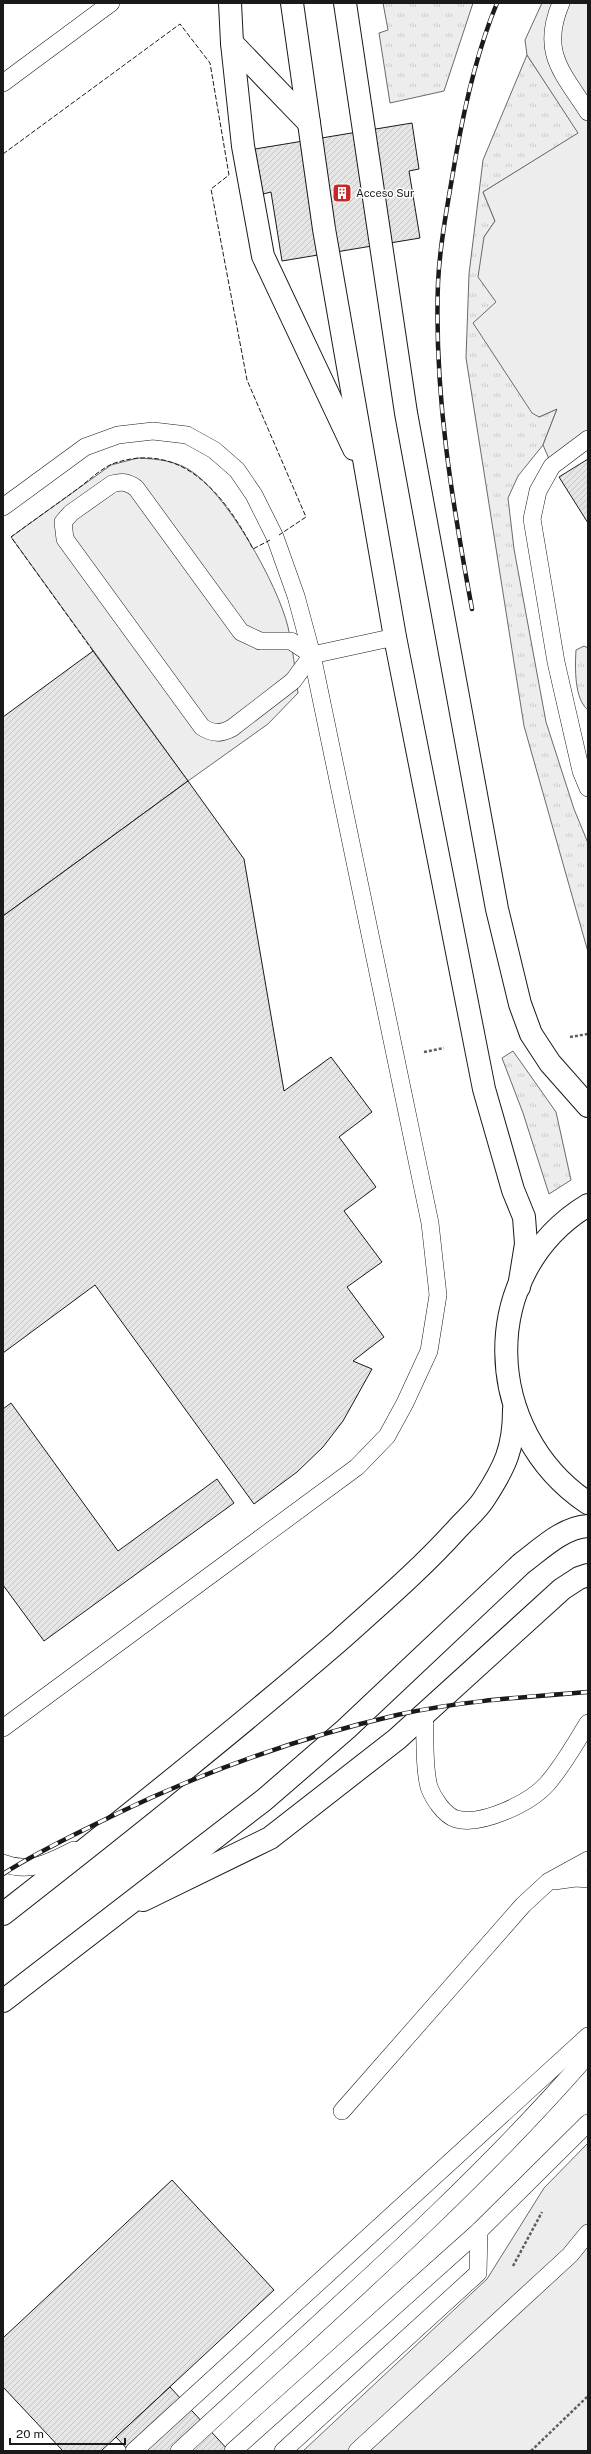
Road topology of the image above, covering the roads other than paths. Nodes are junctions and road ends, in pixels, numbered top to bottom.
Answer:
1 (112, 3) edge
2 (230, 3) edge
3 (292, 3) edge
4 (345, 3) edge
5 (561, 3) edge
6 (232, 43) junction
7 (3, 83) edge
8 (588, 112) edge
9 (309, 123) junction
10 (588, 438) edge
11 (367, 475) junction
12 (3, 507) edge
13 (395, 637) junction
14 (312, 655) junction
15 (588, 788) edge
16 (588, 1106) edge
17 (588, 1205) edge
18 (519, 1287) junction
19 (514, 1410) junction
20 (588, 1503) edge
21 (588, 1526) edge
22 (588, 1575) edge
23 (424, 1714) junction
24 (588, 1723) edge
25 (3, 1728) edge
26 (103, 1836) junction
27 (588, 1860) edge
28 (3, 1863) edge
29 (588, 1879) edge
30 (548, 1882) junction
31 (116, 1912) junction
32 (3, 1914) edge
33 (3, 2001) edge
34 (588, 2036) edge
35 (588, 2055) edge
36 (342, 2111) dead end
37 (588, 2123) edge
38 (479, 2231) junction
39 (588, 2233) edge
40 (134, 2451) edge
41 (179, 2451) edge
42 (233, 2451) edge
43 (283, 2451) edge
44 (357, 2451) edge

1 - 7 lane
2 - 6 main road
3 - 9 main road
4 - 16 main road
5 - 8 lane
6 - 9 main road
6 - 11 main road
9 - 11 main road
10 - 15 lane
11 - 13 main road
12 - 14 lane
13 - 14 lane
13 - 18 main road
14 - 14 lane
14 - 25 lane
17 - 18 main road
18 - 19 main road
19 - 20 main road
19 - 26 main road
21 - 31 main road
22 - 23 main road
23 - 24 lane
23 - 31 main road
26 - 28 lane
26 - 32 main road
27 - 30 lane
29 - 30 lane
30 - 36 lane
31 - 33 main road
34 - 40 lane
35 - 41 lane
37 - 38 lane
38 - 42 lane
38 - 43 lane
39 - 44 lane

